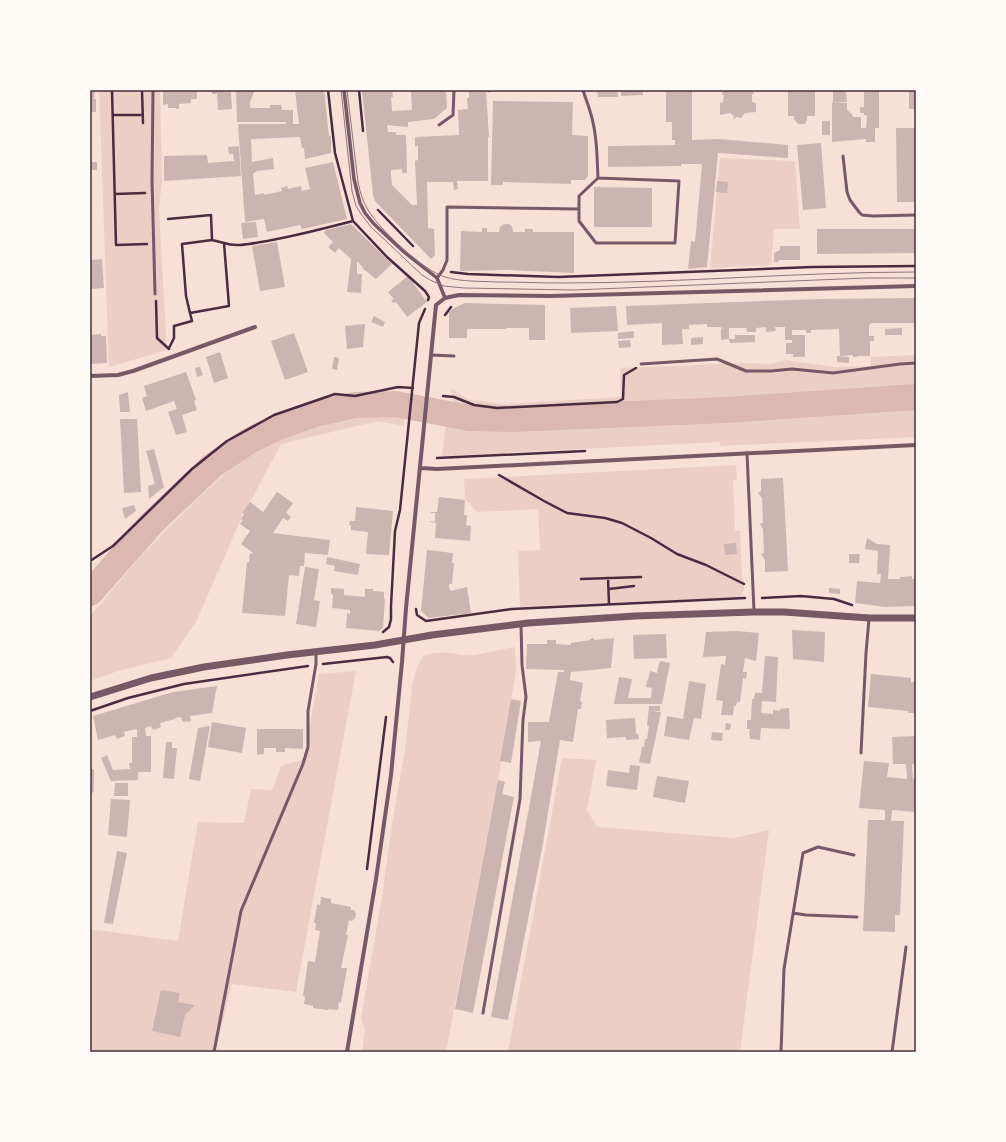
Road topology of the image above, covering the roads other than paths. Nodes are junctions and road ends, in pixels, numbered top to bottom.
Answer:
1 (153, 90) edge
2 (344, 90) edge
3 (454, 90) edge
4 (583, 90) edge
5 (438, 125) dead end
6 (843, 156) dead end
7 (598, 178) junction
8 (579, 209) junction
9 (916, 215) edge
10 (437, 278) junction
11 (916, 286) edge
12 (155, 294) dead end
13 (445, 298) junction
14 (255, 327) dead end
15 (431, 355) junction
16 (454, 356) dead end
17 (916, 363) edge
18 (641, 364) road end
19 (90, 376) edge
20 (916, 445) edge
21 (747, 453) junction
22 (420, 468) junction
23 (754, 612) junction
24 (869, 618) junction
25 (916, 618) edge
26 (521, 623) junction
27 (403, 641) junction
28 (316, 652) junction
29 (90, 697) edge
30 (862, 753) dead end
31 (854, 855) dead end
32 (793, 913) junction
33 (857, 917) dead end
34 (906, 947) dead end
35 (483, 1013) dead end
36 (214, 1052) edge
37 (347, 1052) edge
38 (781, 1052) edge
39 (892, 1052) edge

1 - 12 lane
2 - 10 street
3 - 5 lane
4 - 7 lane
6 - 9 lane
7 - 8 lane
7 - 8 lane
8 - 10 lane
10 - 13 street
11 - 13 street
13 - 15 street
14 - 19 street
15 - 16 lane
15 - 22 street
17 - 18 lane
20 - 21 street
21 - 22 street
21 - 23 lane
22 - 27 street
23 - 24 street
23 - 26 street
24 - 25 street
24 - 30 lane
26 - 27 street
26 - 35 lane
27 - 28 street
27 - 37 street
28 - 29 street
28 - 36 lane
31 - 32 lane
32 - 33 lane
32 - 38 lane
34 - 39 lane

